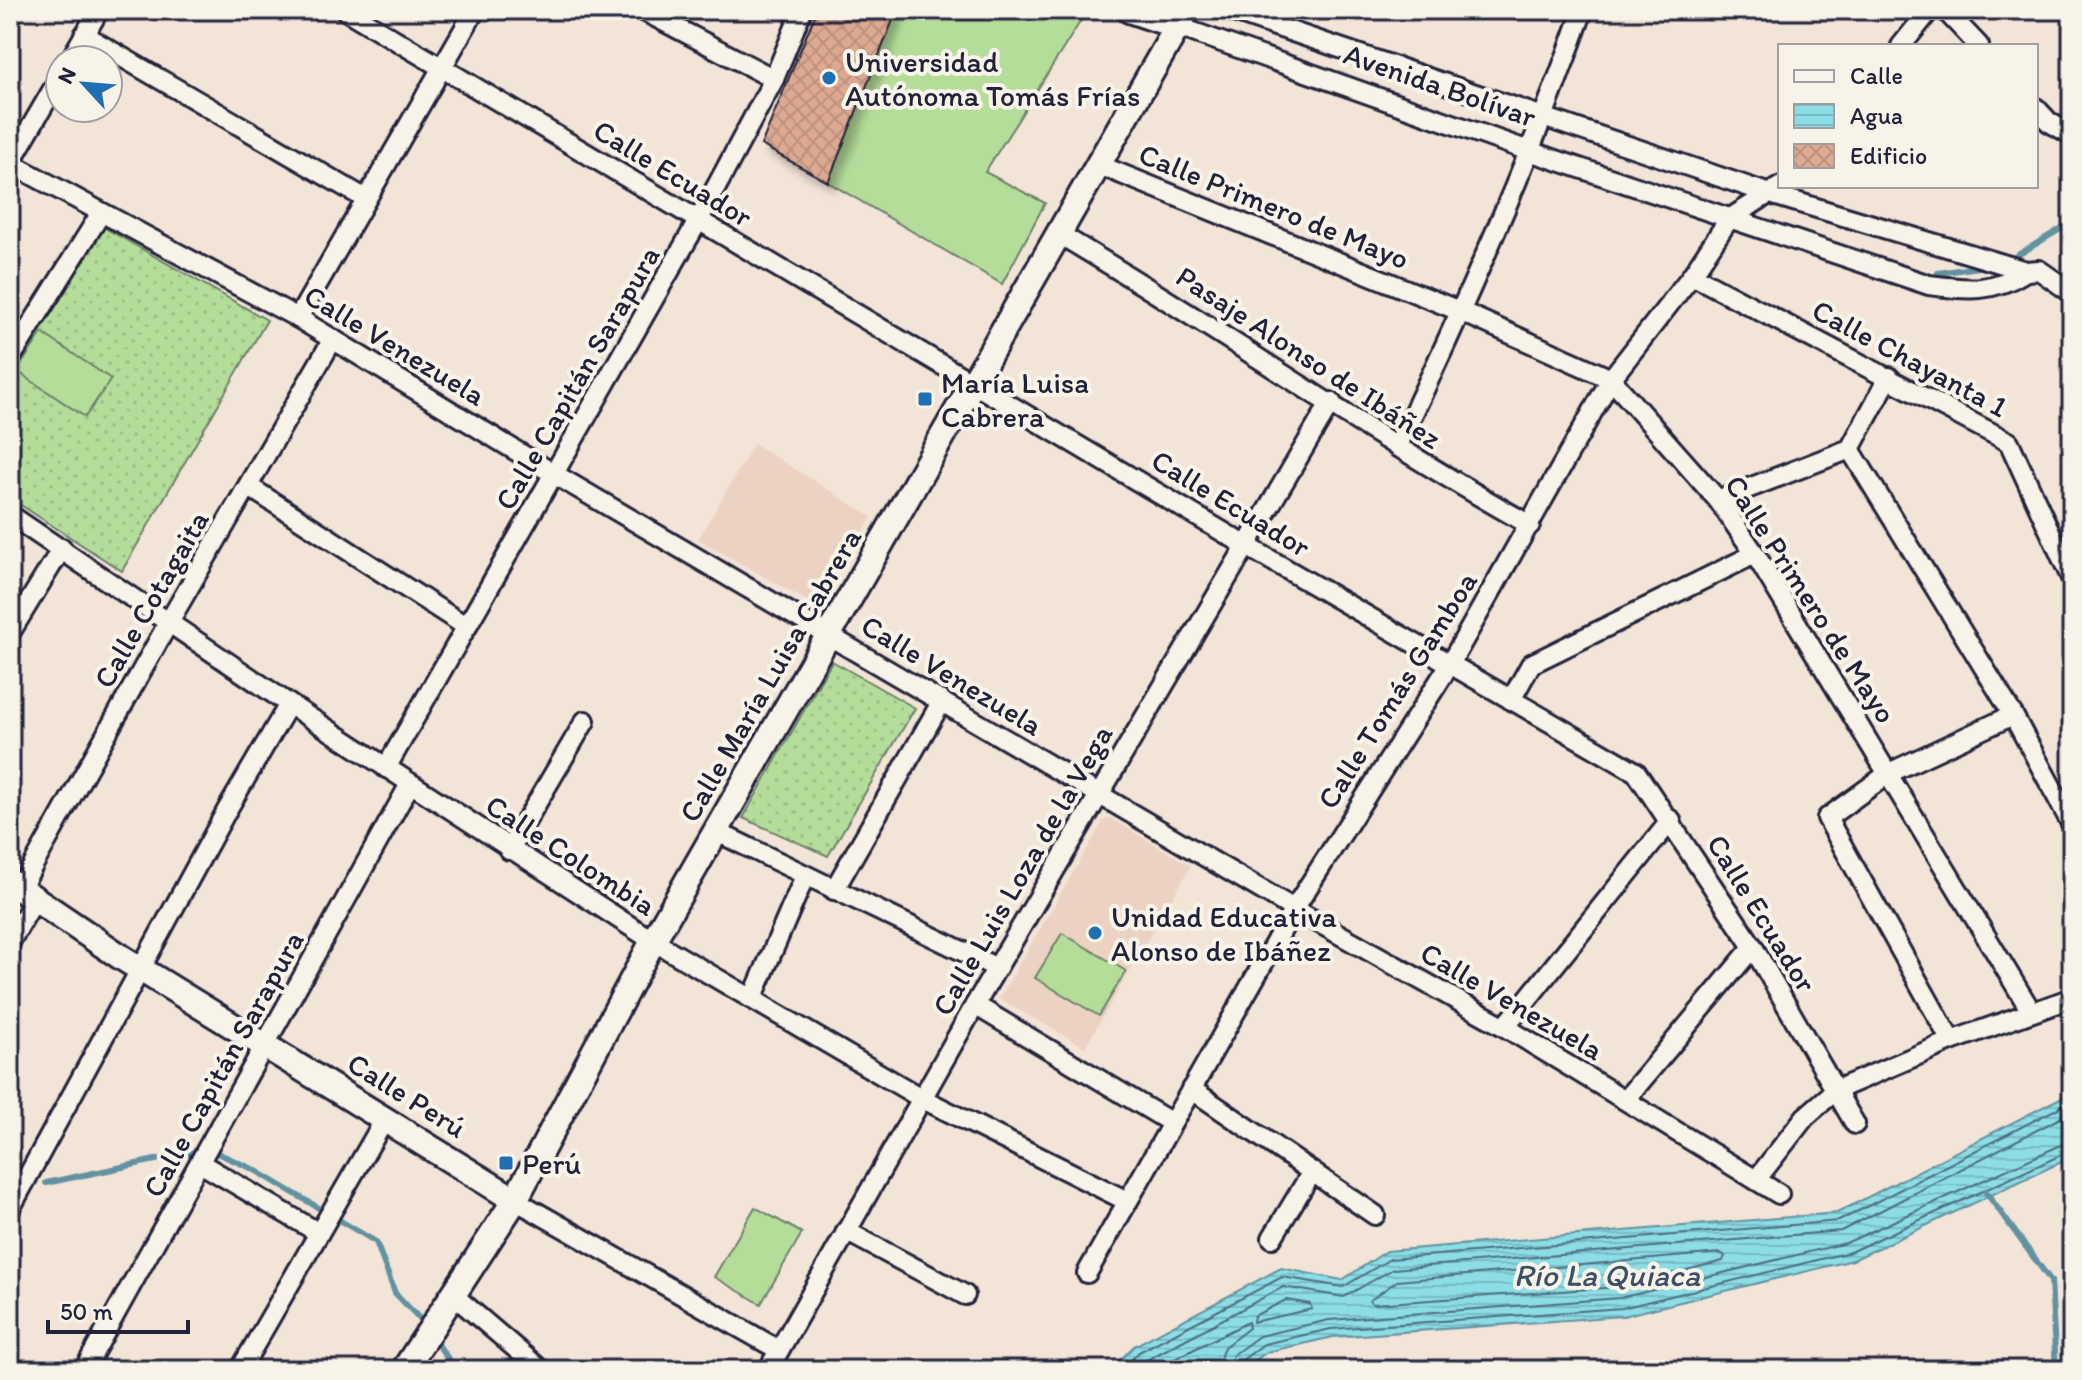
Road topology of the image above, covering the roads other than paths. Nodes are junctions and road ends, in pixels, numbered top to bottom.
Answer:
1 (99, 10) edge
2 (345, 10) edge
3 (475, 10) edge
4 (642, 10) edge
5 (802, 10) edge
6 (1129, 10) edge
7 (1228, 10) edge
8 (1583, 10) edge
9 (1930, 10) edge
10 (1945, 10) edge
11 (1183, 18) edge
12 (84, 35) junction
13 (79, 44) edge
14 (1903, 44) edge
15 (1977, 44) edge
16 (442, 67) junction
17 (774, 79) junction
18 (44, 105) edge
19 (2038, 110) edge
20 (1546, 115) junction
21 (2072, 135) edge
22 (1529, 151) junction
23 (10, 163) edge
24 (1099, 165) junction
25 (1776, 190) edge
26 (366, 199) junction
27 (101, 213) junction
28 (1729, 219) junction
29 (698, 221) junction
30 (1059, 234) junction
31 (2026, 271) junction
32 (1692, 275) junction
33 (2072, 293) edge
34 (1462, 312) junction
35 (298, 318) junction
36 (333, 339) junction
37 (10, 359) edge
38 (1889, 377) junction
39 (1611, 379) junction
40 (974, 382) junction
41 (1331, 402) junction
42 (1397, 447) junction
43 (1850, 449) junction
44 (554, 474) junction
45 (248, 486) junction
46 (1718, 500) junction
47 (10, 515) edge
48 (1530, 525) junction
49 (1245, 545) junction
50 (62, 548) junction
51 (1755, 554) junction
52 (2072, 580) edge
53 (170, 620) junction
54 (467, 627) junction
55 (10, 633) edge
56 (831, 636) junction
57 (1450, 664) junction
58 (1511, 700) junction
59 (942, 701) junction
60 (289, 704) junction
61 (2013, 715) junction
62 (585, 721) dead end
63 (386, 768) junction
64 (1889, 773) junction
65 (410, 784) junction
66 (1099, 794) junction
67 (1671, 820) junction
68 (2072, 825) edge
69 (717, 832) junction
70 (509, 850) junction
71 (805, 876) junction
72 (22, 890) edge
73 (834, 890) junction
74 (1294, 909) junction
75 (653, 941) junction
76 (10, 942) edge
77 (1753, 947) junction
78 (997, 968) junction
79 (143, 970) junction
80 (2072, 998) edge
81 (752, 999) junction
82 (975, 1005) junction
83 (2031, 1011) junction
84 (1505, 1027) junction
85 (1951, 1041) junction
86 (266, 1047) junction
87 (1191, 1089) junction
88 (1836, 1090) junction
89 (921, 1098) junction
90 (1626, 1099) junction
91 (385, 1119) junction
92 (1172, 1123) junction
93 (1855, 1124) dead end
94 (200, 1163) junction
95 (1312, 1172) junction
96 (1756, 1180) junction
97 (1779, 1194) dead end
98 (515, 1200) junction
99 (1127, 1201) junction
100 (10, 1209) edge
101 (1375, 1215) dead end
102 (846, 1231) junction
103 (319, 1233) junction
104 (1272, 1238) dead end
105 (1087, 1273) dead end
106 (452, 1294) junction
107 (965, 1295) dead end
108 (779, 1350) junction
109 (84, 1370) edge
110 (240, 1370) edge
111 (404, 1370) edge
112 (541, 1370) edge
113 (768, 1370) edge

1 - 12 street
2 - 16 street, Calle Ecuador
3 - 16 street
4 - 17 street
5 - 17 street, Calle Capitán Sarapura
6 - 11 street, Avenida Bolívar
7 - 20 street, Avenida Bolívar
8 - 20 street
9 - 14 street
10 - 15 street
11 - 22 street, Avenida Bolívar
11 - 24 street, Calle María Luisa Cabrera
12 - 13 street
12 - 26 street
16 - 26 street
16 - 29 street, Calle Ecuador
17 - 29 street, Calle Capitán Sarapura
18 - 23 street
19 - 21 street
20 - 22 street
20 - 25 street, Avenida Bolívar
22 - 28 street, Avenida Bolívar
22 - 34 street
23 - 27 street, Calle Venezuela
24 - 30 street, Calle María Luisa Cabrera
24 - 34 street, Calle Primero de Mayo
25 - 28 street
25 - 31 street, Avenida Bolívar
26 - 35 street
27 - 35 street, Calle Venezuela
27 - 37 street
28 - 31 street, Avenida Bolívar
28 - 32 street, Calle Tomás Gamboa
29 - 40 street, Calle Ecuador
29 - 44 street, Calle Capitán Sarapura
30 - 40 street, Calle María Luisa Cabrera
30 - 41 street, Pasaje Alonso de Ibáñez
31 - 33 street, Avenida Bolívar
32 - 38 street, Calle Chayanta 1
32 - 39 street, Calle Tomás Gamboa
34 - 39 street, Calle Primero de Mayo
34 - 42 street
35 - 36 street, Calle Venezuela
36 - 44 street, Calle Venezuela
36 - 45 street, Calle Cotagaita
38 - 43 street
38 - 52 street, Calle Chayanta 1
39 - 46 street, Calle Primero de Mayo
39 - 48 street, Calle Tomás Gamboa
40 - 49 street, Calle Ecuador
40 - 56 street, Calle María Luisa Cabrera
41 - 42 street, Pasaje Alonso de Ibáñez
41 - 49 street, Calle Luis Loza de la Vega
42 - 48 street, Pasaje Alonso de Ibáñez
43 - 46 street
43 - 61 street
44 - 54 street, Calle Capitán Sarapura
44 - 56 street, Calle Venezuela
45 - 53 street, Calle Cotagaita
45 - 54 street
46 - 51 street, Calle Primero de Mayo
47 - 50 street, Calle Colombia
48 - 57 street, Calle Tomás Gamboa
49 - 57 street, Calle Ecuador
49 - 66 street, Calle Luis Loza de la Vega
50 - 53 street, Calle Colombia
50 - 55 street
51 - 58 street
51 - 64 street, Calle Primero de Mayo
53 - 60 street, Calle Colombia
53 - 72 street, Calle Cotagaita
54 - 63 street, Calle Capitán Sarapura
56 - 59 street, Calle Venezuela
56 - 69 street, Calle María Luisa Cabrera
57 - 58 street, Calle Ecuador
57 - 74 street, Calle Tomás Gamboa
58 - 67 street, Calle Ecuador
59 - 66 street, Calle Venezuela
59 - 73 street
60 - 63 street, Calle Colombia
60 - 79 street
61 - 64 street
61 - 68 street
62 - 70 street
63 - 65 street, Calle Colombia
64 - 83 street, Calle Primero de Mayo
64 - 85 street
65 - 70 street, Calle Colombia
65 - 86 street, Calle Capitán Sarapura
66 - 74 street, Calle Venezuela
66 - 78 street, Calle Luis Loza de la Vega
67 - 77 street, Calle Ecuador
67 - 84 street
69 - 71 street
69 - 75 street, Calle María Luisa Cabrera
70 - 75 street, Calle Colombia
71 - 73 street
71 - 81 street
72 - 76 street, Calle Cotagaita
72 - 79 street, Calle Perú
73 - 78 street
74 - 84 street, Calle Venezuela
74 - 87 street, Calle Tomás Gamboa
75 - 81 street, Calle Colombia
75 - 98 street, Calle María Luisa Cabrera
77 - 88 street, Calle Ecuador
77 - 90 street
78 - 82 street, Calle Luis Loza de la Vega
79 - 86 street, Calle Perú
79 - 100 street
80 - 83 street
81 - 89 street, Calle Colombia
82 - 89 street, Calle Luis Loza de la Vega
82 - 92 street
83 - 85 street
84 - 90 street, Calle Venezuela
85 - 88 street
86 - 91 street, Calle Perú
86 - 94 street, Calle Capitán Sarapura
87 - 92 street, Calle Tomás Gamboa
87 - 95 street
88 - 93 street, Calle Ecuador
88 - 96 street
89 - 99 street, Calle Colombia
89 - 102 street, Calle Luis Loza de la Vega
90 - 96 street, Calle Venezuela
91 - 98 street, Calle Perú
91 - 103 street
92 - 99 street, Calle Tomás Gamboa
94 - 103 street
94 - 109 street, Calle Capitán Sarapura
95 - 101 street
95 - 104 street
96 - 97 street, Calle Venezuela
98 - 106 street, Calle María Luisa Cabrera
98 - 108 street, Calle Perú
99 - 105 street, Calle Tomás Gamboa
102 - 107 street
102 - 108 street, Calle Luis Loza de la Vega
103 - 110 street
106 - 111 street, Calle María Luisa Cabrera
106 - 112 street
108 - 113 street, Calle Luis Loza de la Vega

